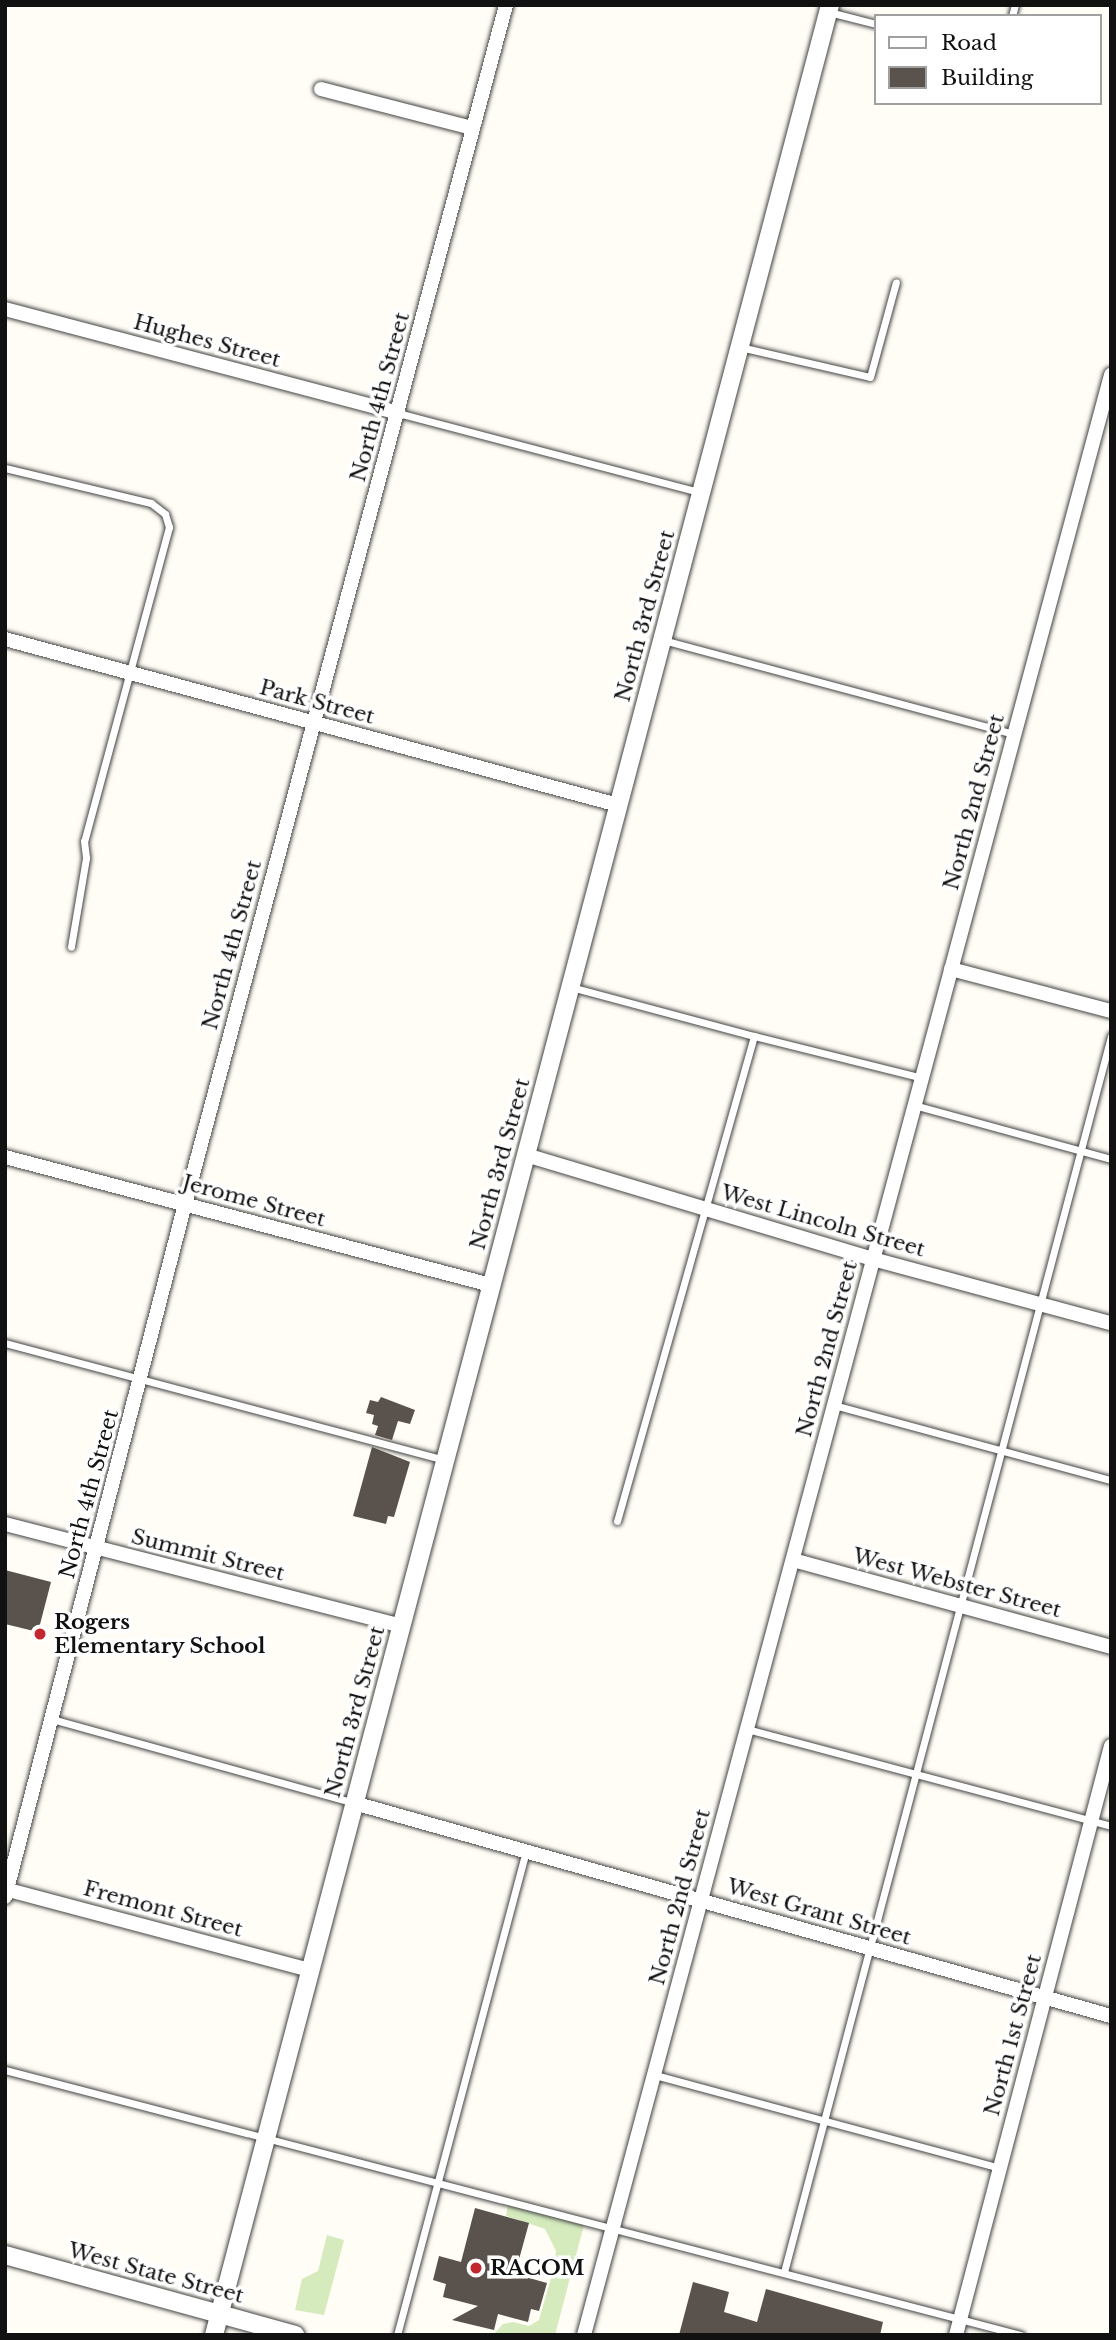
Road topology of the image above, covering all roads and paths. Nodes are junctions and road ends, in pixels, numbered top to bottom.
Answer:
1 (506, 5) edge
2 (829, 9) edge
3 (874, 23) edge
4 (321, 89) dead end
5 (472, 128) junction
6 (896, 282) dead end
7 (5, 309) edge
8 (739, 347) junction
9 (1111, 375) edge
10 (398, 413) junction
11 (5, 468) edge
12 (701, 492) junction
13 (5, 639) edge
14 (662, 640) junction
15 (129, 673) junction
16 (312, 723) junction
17 (1014, 734) junction
18 (618, 805) junction
19 (71, 947) dead end
20 (951, 969) junction
21 (570, 987) junction
22 (1111, 1011) edge
23 (754, 1036) junction
24 (1111, 1036) edge
25 (922, 1078) junction
26 (915, 1105) junction
27 (1081, 1150) junction
28 (526, 1155) junction
29 (5, 1157) edge
30 (1111, 1159) edge
31 (185, 1204) junction
32 (704, 1208) junction
33 (873, 1259) junction
34 (491, 1285) junction
35 (1040, 1304) junction
36 (1111, 1323) edge
37 (5, 1343) edge
38 (141, 1379) junction
39 (834, 1405) junction
40 (1000, 1450) junction
41 (445, 1460) junction
42 (1111, 1480) edge
43 (617, 1521) dead end
44 (5, 1524) edge
45 (96, 1549) junction
46 (793, 1560) junction
47 (958, 1605) junction
48 (401, 1626) junction
49 (1111, 1647) edge
50 (52, 1719) junction
51 (747, 1730) junction
52 (1111, 1746) edge
53 (1108, 1766) edge
54 (914, 1774) junction
55 (354, 1803) junction
56 (1091, 1821) junction
57 (1111, 1826) edge
58 (526, 1852) junction
59 (6, 1892) edge
60 (701, 1900) junction
61 (869, 1948) junction
62 (310, 1970) junction
63 (1045, 1997) junction
64 (1111, 2016) edge
65 (5, 2070) edge
66 (655, 2075) junction
67 (823, 2122) junction
68 (266, 2139) junction
69 (1000, 2169) junction
70 (438, 2183) junction
71 (613, 2228) junction
72 (5, 2255) edge
73 (784, 2272) junction
74 (219, 2314) junction
75 (960, 2318) junction
76 (214, 2335) edge
77 (295, 2335) edge
78 (397, 2335) edge
79 (584, 2335) edge
80 (956, 2335) edge
81 (1021, 2335) edge

1 - 5 street, North 4th Street
2 - 3 lane
2 - 8 street, North 3rd Street
4 - 5 street
5 - 10 street, North 4th Street
6 - 8 lane
7 - 10 street, Hughes Street
8 - 12 street, North 3rd Street
9 - 17 street, North 2nd Street
10 - 12 lane
10 - 16 street, North 4th Street
11 - 15 lane
12 - 14 street, North 3rd Street
13 - 15 street, Park Street
14 - 17 lane
14 - 18 street, North 3rd Street
15 - 16 street, Park Street
15 - 19 lane
16 - 18 street, Park Street
16 - 31 street, North 4th Street
17 - 20 street, North 2nd Street
18 - 21 street, North 3rd Street
20 - 22 street
20 - 25 street, North 2nd Street
21 - 23 lane
21 - 28 street, North 3rd Street
23 - 25 lane
23 - 32 lane
24 - 27 lane
25 - 26 street, North 2nd Street
26 - 27 lane
26 - 33 street, North 2nd Street
27 - 30 lane
27 - 35 lane
28 - 32 street, West Lincoln Street
28 - 34 street, North 3rd Street
29 - 31 street, Jerome Street
31 - 34 street, Jerome Street
31 - 38 street, North 4th Street
32 - 33 street, West Lincoln Street
32 - 43 lane
33 - 35 street, West Lincoln Street
33 - 39 street, North 2nd Street
34 - 41 street, North 3rd Street
35 - 36 street, West Lincoln Street
35 - 40 lane
37 - 38 lane
38 - 41 lane
38 - 45 street, North 4th Street
39 - 40 lane
39 - 46 street, North 2nd Street
40 - 42 lane
40 - 47 lane
41 - 48 street, North 3rd Street
44 - 45 street, Summit Street
45 - 48 street, Summit Street
45 - 50 street, North 4th Street
46 - 47 street, West Webster Street
46 - 51 street, North 2nd Street
47 - 49 street, West Webster Street
47 - 54 lane
48 - 55 street, North 3rd Street
50 - 55 lane
50 - 59 street, North 4th Street
51 - 54 lane
51 - 60 street, North 2nd Street
52 - 53 street, North 1st Street
53 - 56 street, North 1st Street
54 - 56 lane
54 - 61 lane
55 - 58 street, West Grant Street
55 - 62 street, North 3rd Street
56 - 57 lane
56 - 63 street, North 1st Street
58 - 60 street, West Grant Street
58 - 70 lane
59 - 62 street, Fremont Street
60 - 61 street, West Grant Street
60 - 66 street, North 2nd Street
61 - 63 street, West Grant Street
61 - 67 lane
62 - 68 street, North 3rd Street
63 - 64 street, West Grant Street
63 - 69 street, North 1st Street
65 - 68 lane
66 - 67 lane
66 - 71 street, North 2nd Street
67 - 69 lane
67 - 73 lane
68 - 70 lane
68 - 74 street, North 3rd Street
69 - 75 street, North 1st Street
70 - 71 lane
70 - 78 lane
71 - 73 lane
71 - 79 street, North 2nd Street
72 - 74 street, West State Street
73 - 75 lane
74 - 76 street, North 3rd Street
74 - 77 street, West State Street
75 - 80 street, North 1st Street
75 - 81 lane

